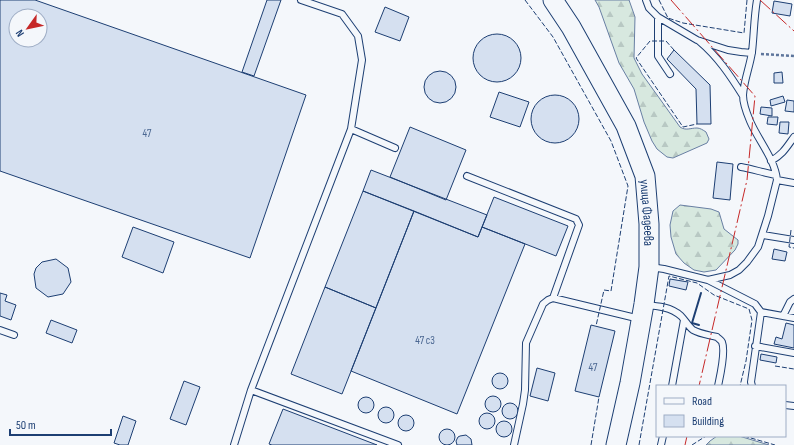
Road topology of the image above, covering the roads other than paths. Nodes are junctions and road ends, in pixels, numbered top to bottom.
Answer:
1 (301, 0) edge
2 (553, 0) edge
3 (646, 0) edge
4 (758, 0) edge
5 (658, 17) junction
6 (697, 40) junction
7 (752, 53) junction
8 (670, 74) dead end
9 (743, 96) junction
10 (350, 129) junction
11 (794, 137) edge
12 (396, 148) dead end
13 (771, 161) junction
14 (741, 167) dead end
15 (467, 176) dead end
16 (777, 178) junction
17 (794, 183) edge
18 (763, 235) junction
19 (794, 240) edge
20 (649, 267) junction
21 (708, 280) junction
22 (553, 298) junction
23 (794, 299) edge
24 (643, 312) junction
25 (761, 312) junction
26 (783, 316) junction
27 (794, 318) edge
28 (684, 320) junction
29 (0, 330) edge
30 (14, 335) dead end
31 (755, 346) junction
32 (794, 353) edge
33 (672, 385) edge
34 (718, 385) edge
35 (752, 385) edge
36 (251, 390) junction
37 (234, 445) edge
38 (398, 445) edge
39 (514, 445) edge
40 (616, 445) edge

1 - 10 lane
2 - 20 main road, улица Фадеева
3 - 5 lane
4 - 7 lane
5 - 6 lane
5 - 8 lane
6 - 7 lane
6 - 9 lane
7 - 9 lane
9 - 13 lane
10 - 12 lane
10 - 36 lane
11 - 13 lane
13 - 16 lane
14 - 16 lane
15 - 22 lane
16 - 17 lane
16 - 18 lane
18 - 19 lane
18 - 21 lane
20 - 21 lane
20 - 24 main road, улица Фадеева
21 - 25 lane
22 - 24 lane
22 - 39 lane
23 - 26 lane
24 - 28 lane
24 - 40 main road, улица Фадеева
25 - 26 lane
25 - 31 lane
26 - 27 lane
28 - 33 lane
28 - 34 lane
29 - 30 lane
31 - 32 lane
31 - 35 lane
36 - 37 lane
36 - 38 lane

